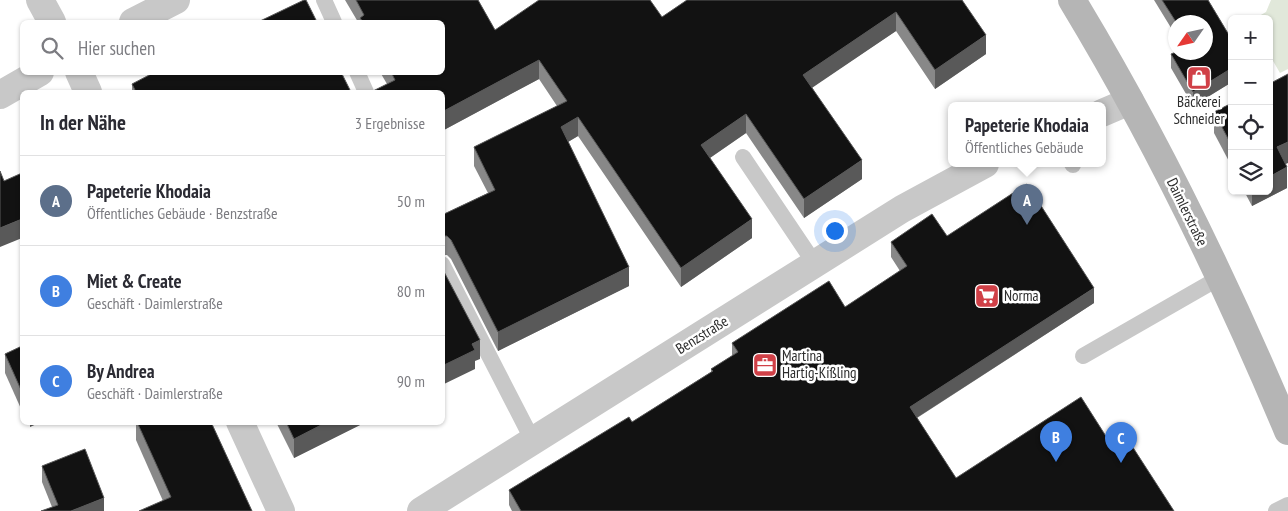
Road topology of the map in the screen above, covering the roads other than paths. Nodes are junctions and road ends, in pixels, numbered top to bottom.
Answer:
1 (40, 0) edge
2 (176, 0) edge
3 (324, 0) edge
4 (1072, 0) edge
5 (51, 20) edge
6 (137, 20) edge
7 (333, 20) edge
8 (35, 75) edge
9 (80, 75) edge
10 (358, 75) edge
11 (87, 90) edge
12 (365, 90) edge
13 (0, 95) edge
14 (1130, 101) junction
15 (1106, 111) edge
16 (743, 157) dead end
17 (980, 167) edge
18 (815, 264) junction
19 (445, 270) edge
20 (1218, 278) junction
21 (1084, 356) dead end
22 (241, 425) edge
23 (1288, 431) edge
24 (533, 441) junction
25 (1288, 505) edge
26 (281, 511) edge
27 (421, 511) edge
28 (1276, 511) edge

1 - 5 street
2 - 6 street
3 - 7 lane
4 - 14 street, Daimlerstraße
8 - 13 street
9 - 11 street
10 - 12 lane
14 - 15 street
14 - 20 street, Daimlerstraße
16 - 18 lane
17 - 18 street, Benzstraße
18 - 24 street, Benzstraße
19 - 24 lane
20 - 21 lane
20 - 23 street, Daimlerstraße
22 - 26 street
24 - 27 street, Benzstraße
25 - 28 lane

